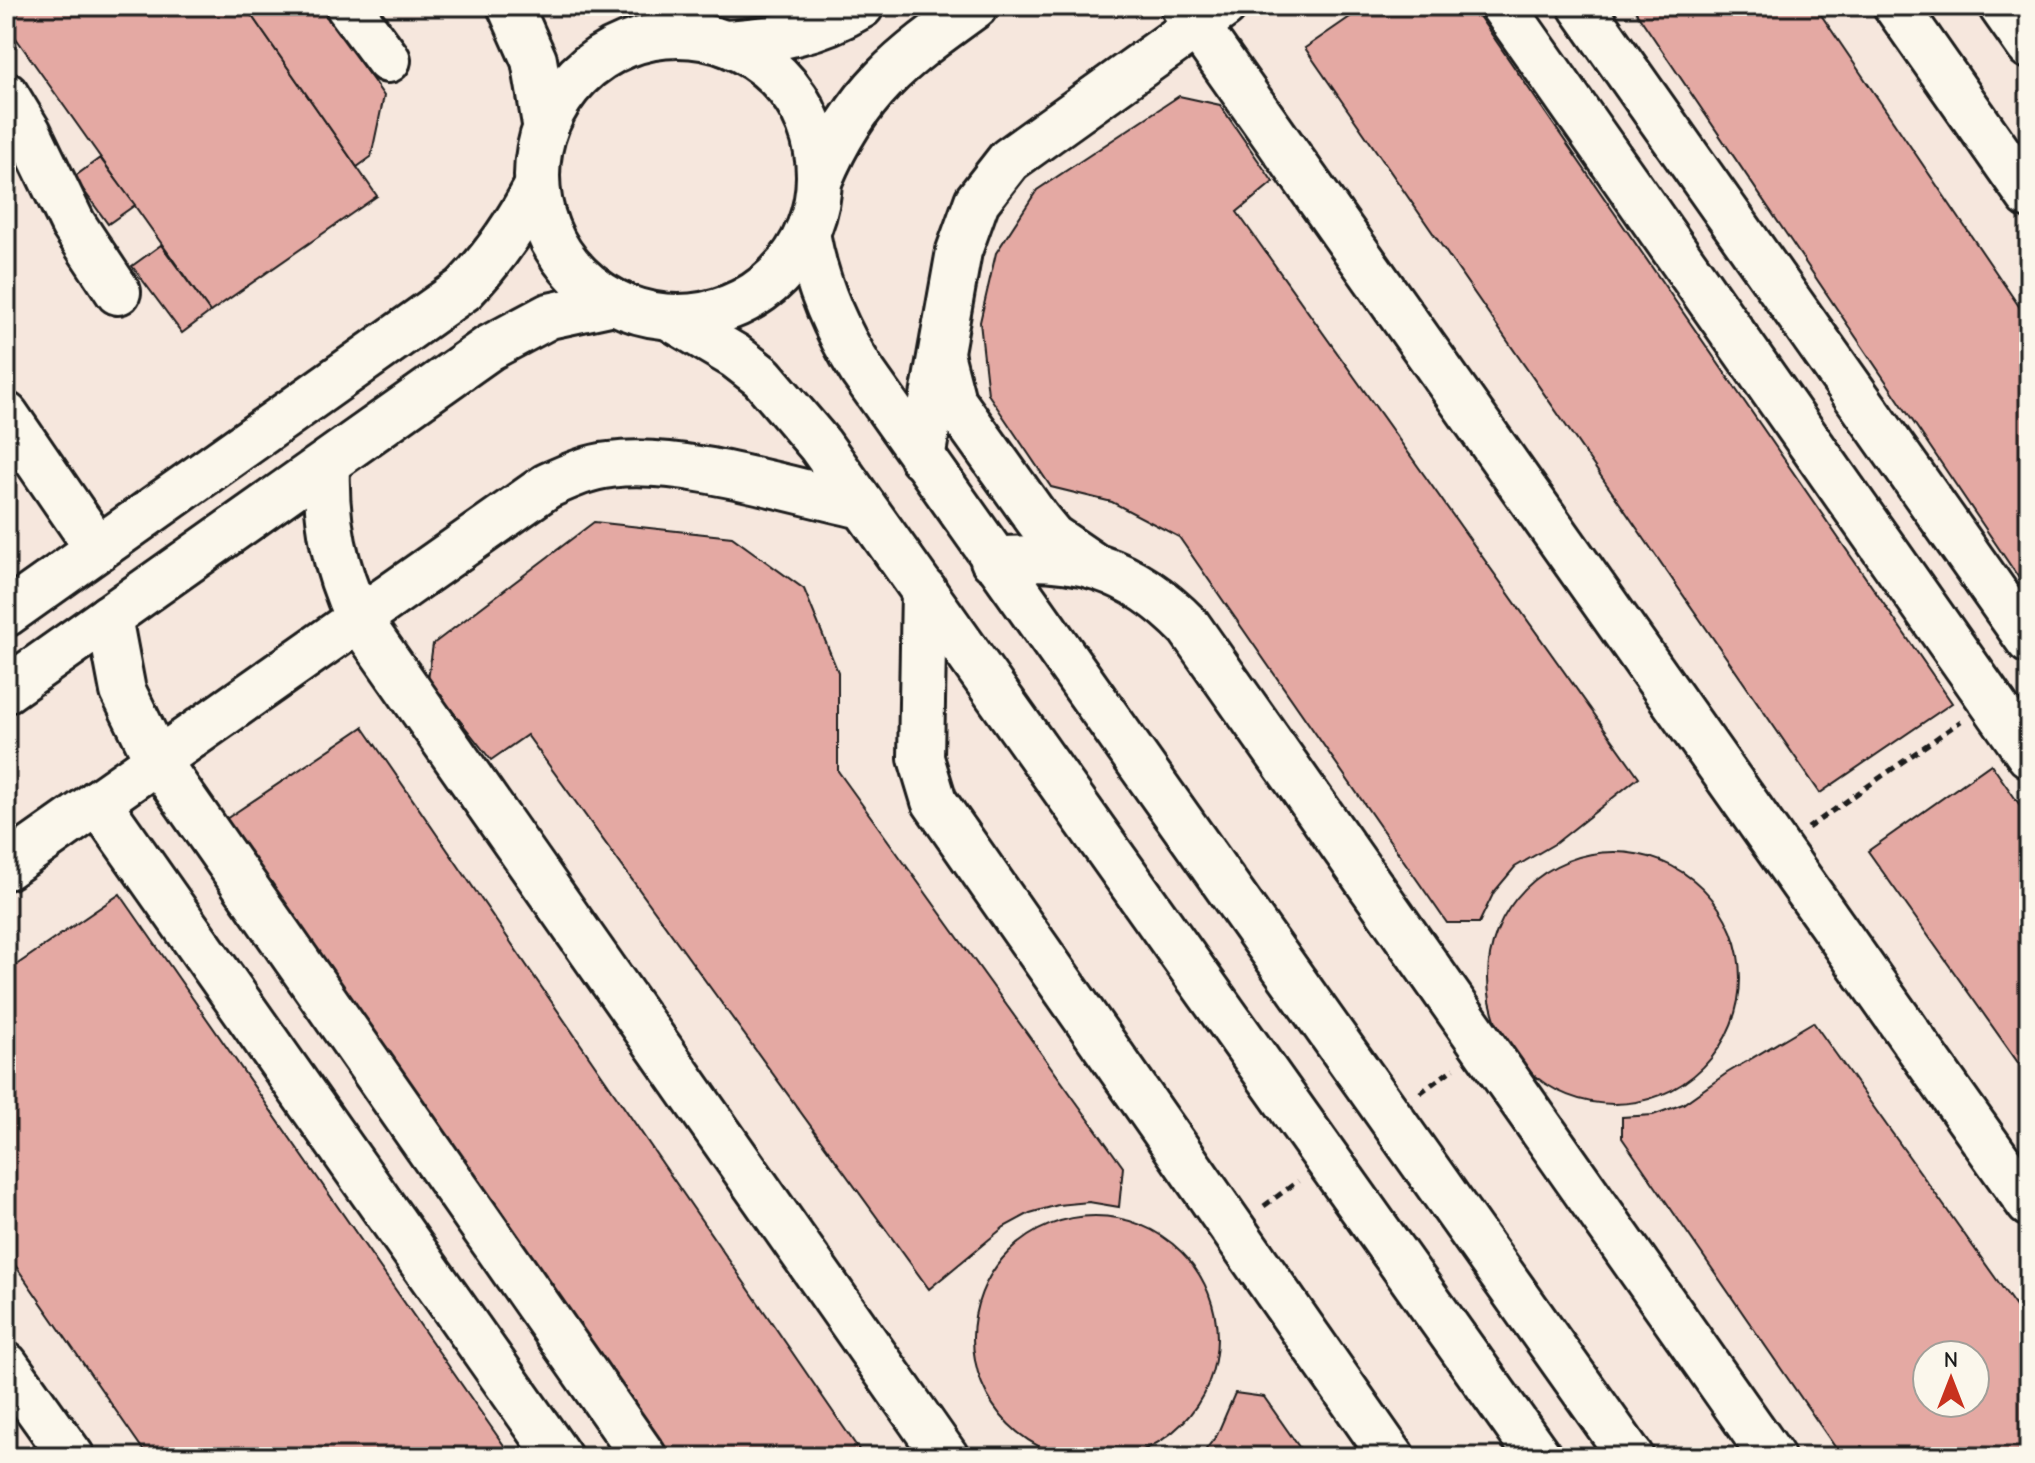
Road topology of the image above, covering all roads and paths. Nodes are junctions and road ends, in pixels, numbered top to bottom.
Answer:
1 (348, 6) edge
2 (510, 6) edge
3 (637, 6) edge
4 (861, 6) edge
5 (975, 6) edge
6 (1503, 6) edge
7 (1581, 6) edge
8 (1896, 6) edge
9 (2001, 6) edge
10 (1202, 13) edge
11 (707, 39) junction
12 (2029, 46) edge
13 (388, 60) dead end
14 (6, 95) edge
15 (545, 124) junction
16 (820, 179) junction
17 (536, 188) junction
18 (2029, 196) edge
19 (807, 233) junction
20 (118, 292) dead end
21 (614, 302) junction
22 (669, 317) junction
23 (941, 354) junction
24 (6, 415) edge
25 (922, 458) junction
26 (22, 466) edge
27 (327, 466) junction
28 (863, 506) junction
29 (98, 549) junction
30 (993, 560) junction
31 (1092, 564) junction
32 (924, 590) junction
33 (6, 614) edge
34 (109, 617) junction
35 (358, 618) junction
36 (2029, 641) edge
37 (6, 690) edge
38 (1990, 700) junction
39 (2029, 755) edge
40 (157, 760) junction
41 (98, 802) junction
42 (1778, 849) junction
43 (6, 867) edge
44 (1484, 1047) junction
45 (1388, 1116) junction
46 (1328, 1159) junction
47 (2029, 1204) edge
48 (1232, 1229) junction
49 (6, 1365) edge
50 (72, 1457) edge
51 (559, 1457) edge
52 (644, 1457) edge
53 (946, 1457) edge
54 (1392, 1457) edge
55 (1539, 1457) edge
56 (1631, 1457) edge
57 (1772, 1457) edge

1 - 13 street
2 - 15 street
3 - 11 street
4 - 11 street
5 - 16 street
6 - 38 street
7 - 36 street
8 - 18 street
9 - 12 street
10 - 23 street
10 - 42 street
11 - 15 street
11 - 16 street
14 - 20 street
15 - 17 street
16 - 19 street
17 - 21 street
17 - 29 street
19 - 22 street
19 - 25 street
21 - 22 street
21 - 27 street
22 - 28 street
23 - 25 street
23 - 31 street
24 - 26 street
25 - 30 street
26 - 29 street
27 - 34 street
27 - 35 street
28 - 32 street
28 - 35 street
29 - 33 street
30 - 31 street
30 - 45 street
31 - 44 street
32 - 46 street
32 - 48 street
34 - 37 street
34 - 40 street
35 - 40 street
35 - 53 street
38 - 39 street
38 - 42 path
40 - 41 street
40 - 52 street
41 - 43 street
41 - 51 street
42 - 47 street
44 - 45 path
44 - 57 street
45 - 56 street
46 - 48 path
46 - 55 street
48 - 54 street
49 - 50 street

